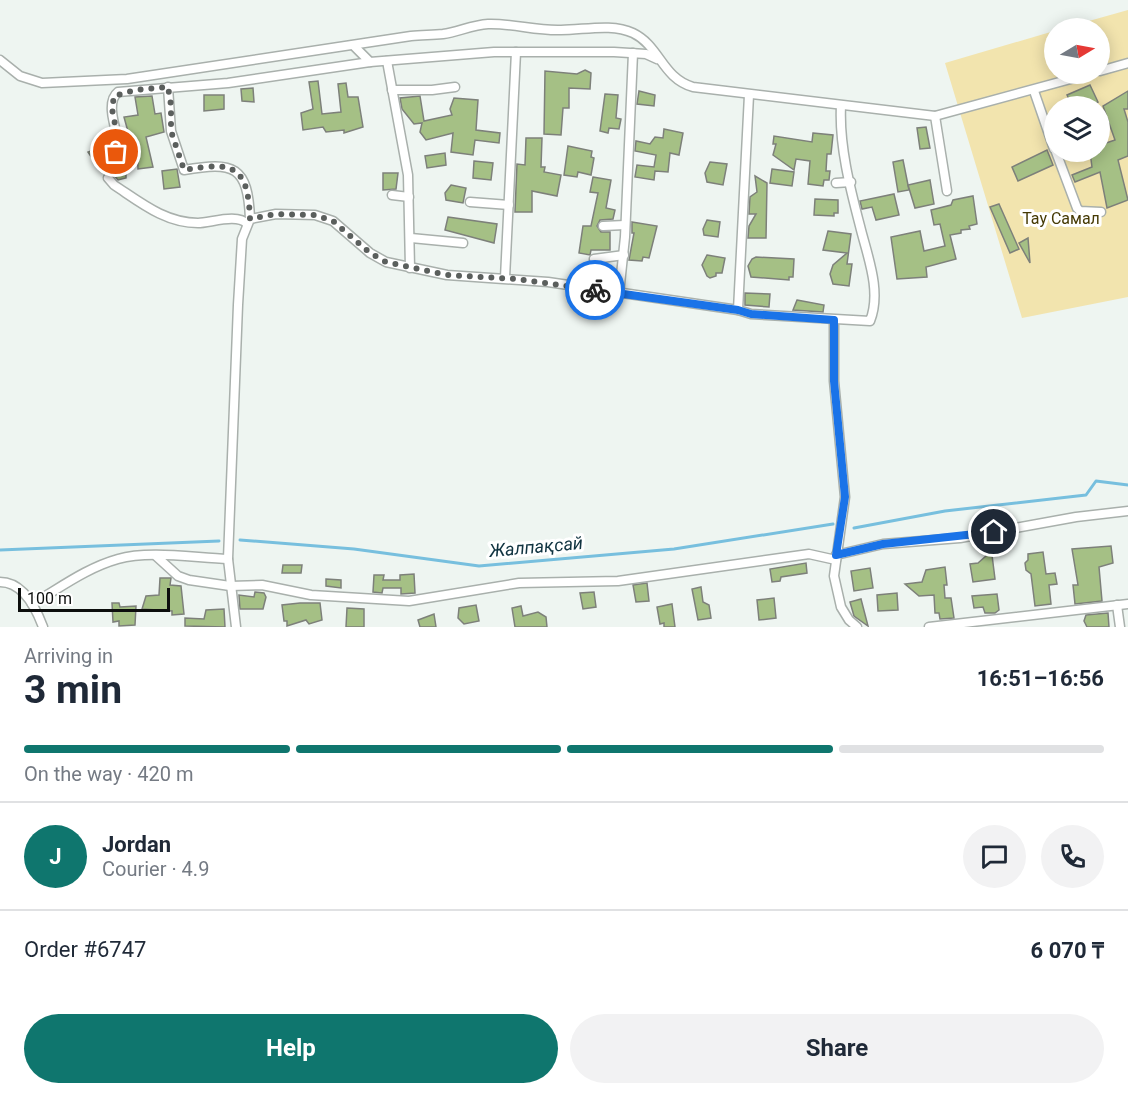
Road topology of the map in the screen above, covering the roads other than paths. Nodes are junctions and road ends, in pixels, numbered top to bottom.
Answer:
1 (354, 46) junction
2 (516, 52) junction
3 (633, 53) junction
4 (657, 58) junction
5 (0, 60) edge
6 (387, 61) junction
7 (370, 62) junction
8 (1128, 63) edge
9 (1110, 68) edge
10 (1057, 84) edge
11 (168, 87) junction
12 (455, 87) dead end
13 (392, 90) junction
14 (1034, 91) junction
15 (750, 95) junction
16 (841, 106) junction
17 (935, 116) junction
18 (1044, 119) edge
19 (99, 160) dead end
20 (1061, 162) edge
21 (108, 178) dead end
22 (851, 182) junction
23 (836, 183) dead end
24 (947, 191) dead end
25 (392, 195) dead end
26 (409, 197) junction
27 (470, 202) dead end
28 (509, 205) junction
29 (1101, 212) dead end
30 (248, 221) junction
31 (625, 225) junction
32 (603, 226) dead end
33 (411, 238) junction
34 (463, 243) dead end
35 (624, 255) junction
36 (594, 259) dead end
37 (410, 268) junction
38 (505, 278) junction
39 (619, 294) junction
40 (738, 310) junction
41 (834, 320) junction
42 (1128, 511) edge
43 (156, 556) junction
44 (836, 557) junction
45 (228, 559) junction
46 (0, 582) edge
47 (230, 586) junction
48 (32, 604) junction
49 (1128, 604) edge
50 (1117, 605) junction
51 (44, 627) edge
52 (236, 627) edge
53 (857, 627) edge
54 (929, 627) edge
55 (1120, 627) edge

1 - 4 street
1 - 5 street
1 - 7 street
2 - 3 street
2 - 6 street
2 - 28 street
3 - 4 street
3 - 31 street
4 - 15 street
6 - 7 street
6 - 13 street
7 - 11 street
8 - 9 street
10 - 14 street
11 - 19 street
11 - 30 street
12 - 13 street
13 - 26 street
14 - 17 street
14 - 18 street
15 - 16 street
15 - 40 street
16 - 17 street
16 - 22 street
17 - 24 street
20 - 29 street
21 - 30 street
22 - 23 street
22 - 41 street
25 - 26 street
26 - 33 street
27 - 28 street
28 - 38 street
30 - 37 street
30 - 45 street
31 - 32 street
31 - 35 street
33 - 34 street
33 - 37 street
35 - 36 street
35 - 39 street
37 - 38 street
38 - 39 street
39 - 40 street
40 - 41 street
41 - 44 street
42 - 44 street
43 - 45 street
43 - 47 street
43 - 48 street
44 - 47 street
44 - 53 street
45 - 47 street
46 - 48 street
47 - 52 street
48 - 51 street
49 - 50 street
50 - 54 street
50 - 55 street

